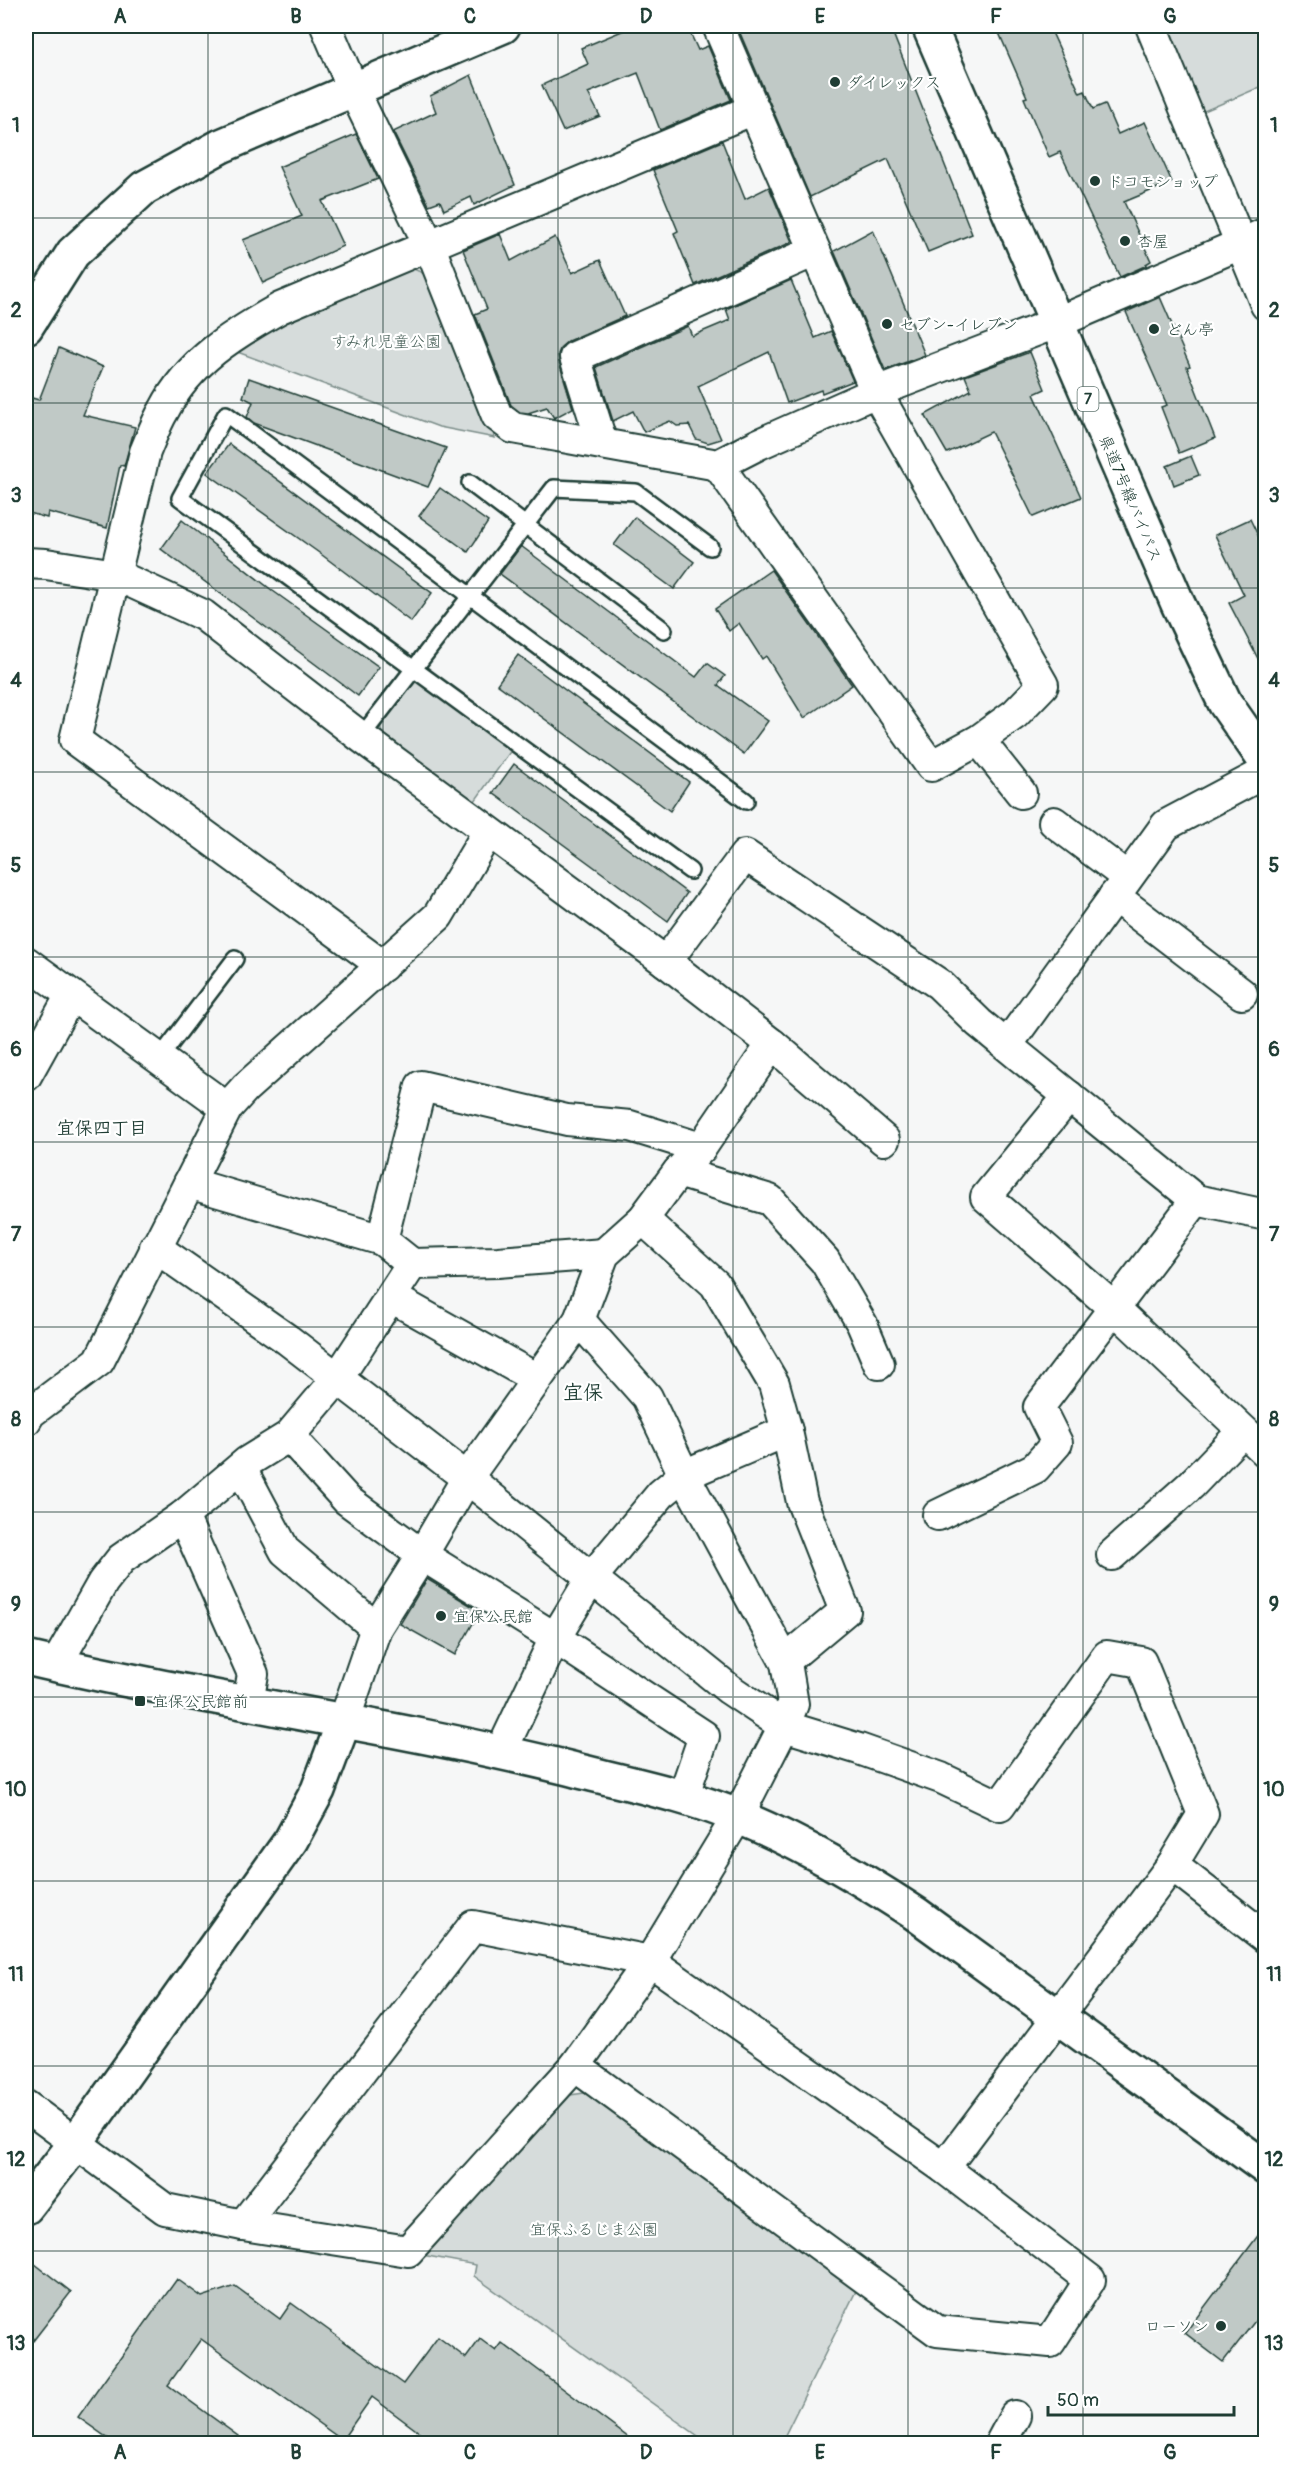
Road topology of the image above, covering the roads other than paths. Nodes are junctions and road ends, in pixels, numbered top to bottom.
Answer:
1 (326, 26) edge
2 (503, 26) edge
3 (718, 26) edge
4 (929, 26) edge
5 (1151, 26) edge
6 (353, 89) junction
7 (754, 110) junction
8 (1253, 239) edge
9 (429, 245) junction
10 (815, 251) junction
11 (1266, 305) edge
12 (1056, 323) junction
13 (26, 327) edge
14 (876, 392) junction
15 (602, 443) junction
16 (718, 465) junction
17 (470, 483) dead end
18 (525, 525) junction
19 (710, 547) dead end
20 (26, 563) edge
21 (116, 575) junction
22 (471, 595) junction
23 (664, 630) dead end
24 (414, 668) junction
25 (361, 737) junction
26 (979, 740) junction
27 (1266, 762) edge
28 (1266, 772) edge
29 (1021, 793) dead end
30 (746, 801) dead end
31 (1054, 822) dead end
32 (488, 832) junction
33 (690, 871) dead end
34 (1121, 886) junction
35 (235, 959) dead end
36 (26, 962) edge
37 (666, 962) junction
38 (383, 966) junction
39 (1242, 994) dead end
40 (71, 995) junction
41 (772, 1044) junction
42 (1007, 1045) junction
43 (159, 1059) junction
44 (26, 1076) edge
45 (1069, 1096) junction
46 (227, 1108) junction
47 (884, 1140) dead end
48 (701, 1148) junction
49 (678, 1172) junction
50 (189, 1183) junction
51 (1196, 1200) junction
52 (1266, 1215) edge
53 (643, 1220) junction
54 (382, 1240) junction
55 (155, 1247) junction
56 (604, 1254) junction
57 (412, 1264) junction
58 (391, 1297) junction
59 (1114, 1308) junction
60 (579, 1320) junction
61 (879, 1364) dead end
62 (337, 1379) junction
63 (537, 1379) junction
64 (26, 1420) edge
65 (787, 1431) junction
66 (1243, 1431) junction
67 (289, 1436) junction
68 (1266, 1452) edge
69 (241, 1468) junction
70 (684, 1475) junction
71 (466, 1478) junction
72 (939, 1515) dead end
73 (183, 1516) junction
74 (422, 1555) junction
75 (1112, 1555) dead end
76 (592, 1577) junction
77 (376, 1628) junction
78 (555, 1638) junction
79 (785, 1661) junction
80 (41, 1662) edge
81 (248, 1703) junction
82 (344, 1721) junction
83 (784, 1726) junction
84 (501, 1752) junction
85 (683, 1797) junction
86 (738, 1816) junction
87 (1172, 1864) junction
88 (1266, 1938) edge
89 (650, 1961) junction
90 (1057, 2016) junction
91 (575, 2066) junction
92 (26, 2106) edge
93 (75, 2144) junction
94 (944, 2168) junction
95 (1266, 2168) edge
96 (26, 2208) edge
97 (243, 2225) junction
98 (1015, 2415) dead end
99 (1000, 2444) edge

1 - 6 street
2 - 6 street
3 - 7 street
4 - 12 street, 県道7号線バイパス / 7
5 - 8 street
6 - 9 street
6 - 13 street
7 - 9 street
7 - 10 street
8 - 11 street
8 - 12 street
9 - 15 street
9 - 21 street
10 - 14 street
10 - 15 street
12 - 14 street
12 - 27 street, 県道7号線バイパス / 7
14 - 16 street
14 - 26 street
15 - 16 street
16 - 26 street
17 - 18 lane
18 - 19 lane
18 - 22 lane
18 - 23 lane
20 - 21 street
21 - 25 street
21 - 38 street
22 - 24 lane
22 - 24 lane
22 - 30 lane
24 - 25 lane
24 - 33 lane
25 - 32 street
26 - 29 street
28 - 34 street
31 - 34 street
32 - 37 street
32 - 38 street
34 - 39 street
34 - 42 street
35 - 43 lane
36 - 40 street
37 - 41 street
37 - 42 street
38 - 46 street
40 - 43 street
40 - 44 street
41 - 47 street
41 - 48 street
42 - 45 street
43 - 46 street
45 - 51 street
45 - 59 street
46 - 50 street
48 - 49 street
48 - 54 street
49 - 53 street
49 - 61 street
50 - 54 street
50 - 55 street
51 - 52 street
51 - 59 street
53 - 56 street
53 - 65 street
54 - 57 street
55 - 62 street
55 - 64 street
56 - 57 street
56 - 60 street
57 - 58 street
58 - 62 street
58 - 63 street
59 - 66 street
59 - 72 street
60 - 63 street
60 - 70 street
62 - 67 street
62 - 71 street
63 - 71 street
65 - 70 street
65 - 79 street
66 - 68 street
66 - 75 street
67 - 69 street
67 - 74 street
69 - 73 street
69 - 77 street
70 - 76 street
70 - 79 street
71 - 74 street
71 - 76 street
73 - 80 street
73 - 81 street
74 - 77 street
74 - 78 street
76 - 78 street
76 - 83 street
77 - 82 street
78 - 84 street
78 - 85 street
79 - 83 street
80 - 81 street
81 - 82 street
82 - 84 street
82 - 93 street
83 - 86 street
83 - 87 street
84 - 85 street
85 - 86 street
86 - 89 street
86 - 90 street
87 - 88 street
87 - 90 street
89 - 91 street
89 - 94 street
89 - 97 street
90 - 94 street
90 - 95 street
91 - 94 street
91 - 97 street
92 - 93 street
93 - 96 street
93 - 97 street
98 - 99 street

